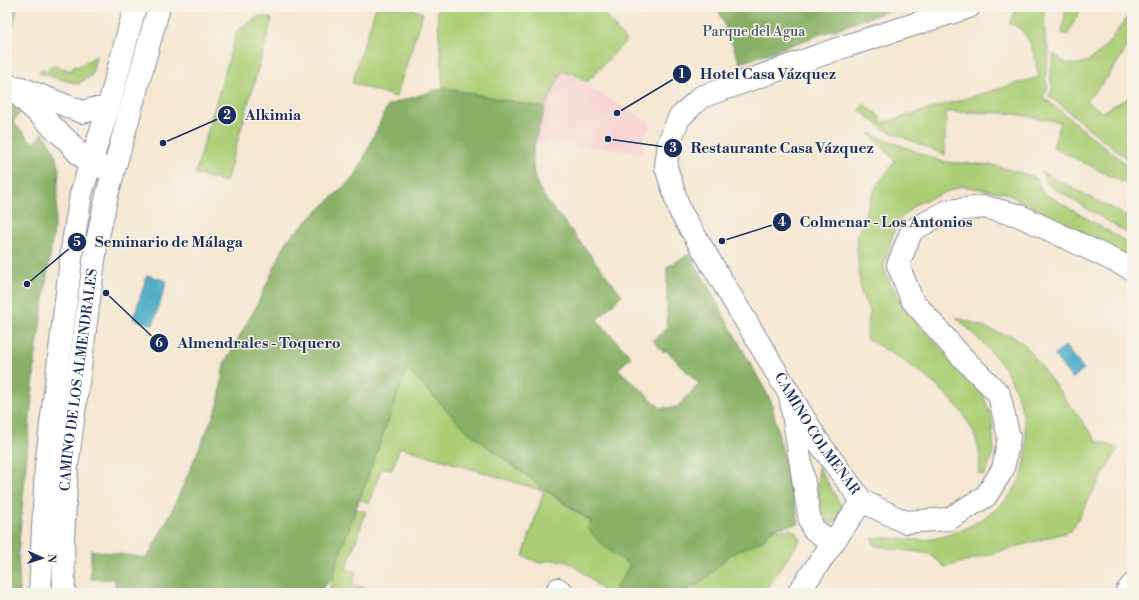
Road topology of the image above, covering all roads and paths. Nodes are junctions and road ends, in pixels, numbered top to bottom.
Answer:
1 (135, 7) edge
2 (159, 7) edge
3 (969, 7) edge
4 (7, 83) edge
5 (108, 109) junction
6 (82, 112) junction
7 (70, 143) junction
8 (90, 162) junction
9 (114, 172) junction
10 (1132, 269) edge
11 (790, 395) junction
12 (862, 501) junction
13 (833, 543) junction
14 (1132, 585) edge
15 (40, 593) edge
16 (64, 593) edge
17 (798, 593) edge
18 (1126, 593) edge

1 - 5 main road, CAMINO DE LOS ALMENDRALES
2 - 9 main road, CAMINO DE LOS ALMENDRALES
3 - 11 main road, CAMINO COLMENAR
4 - 6 main road
4 - 7 main road
5 - 6 main road
5 - 8 main road, CAMINO DE LOS ALMENDRALES
6 - 7 main road
7 - 8 main road
8 - 9 main road
8 - 15 main road, CAMINO DE LOS ALMENDRALES
9 - 16 main road, CAMINO DE LOS ALMENDRALES
10 - 12 main road, CAMINO COLMENAR
11 - 12 main road, CAMINO COLMENAR
11 - 13 main road
12 - 13 main road
13 - 17 main road
14 - 18 main road

